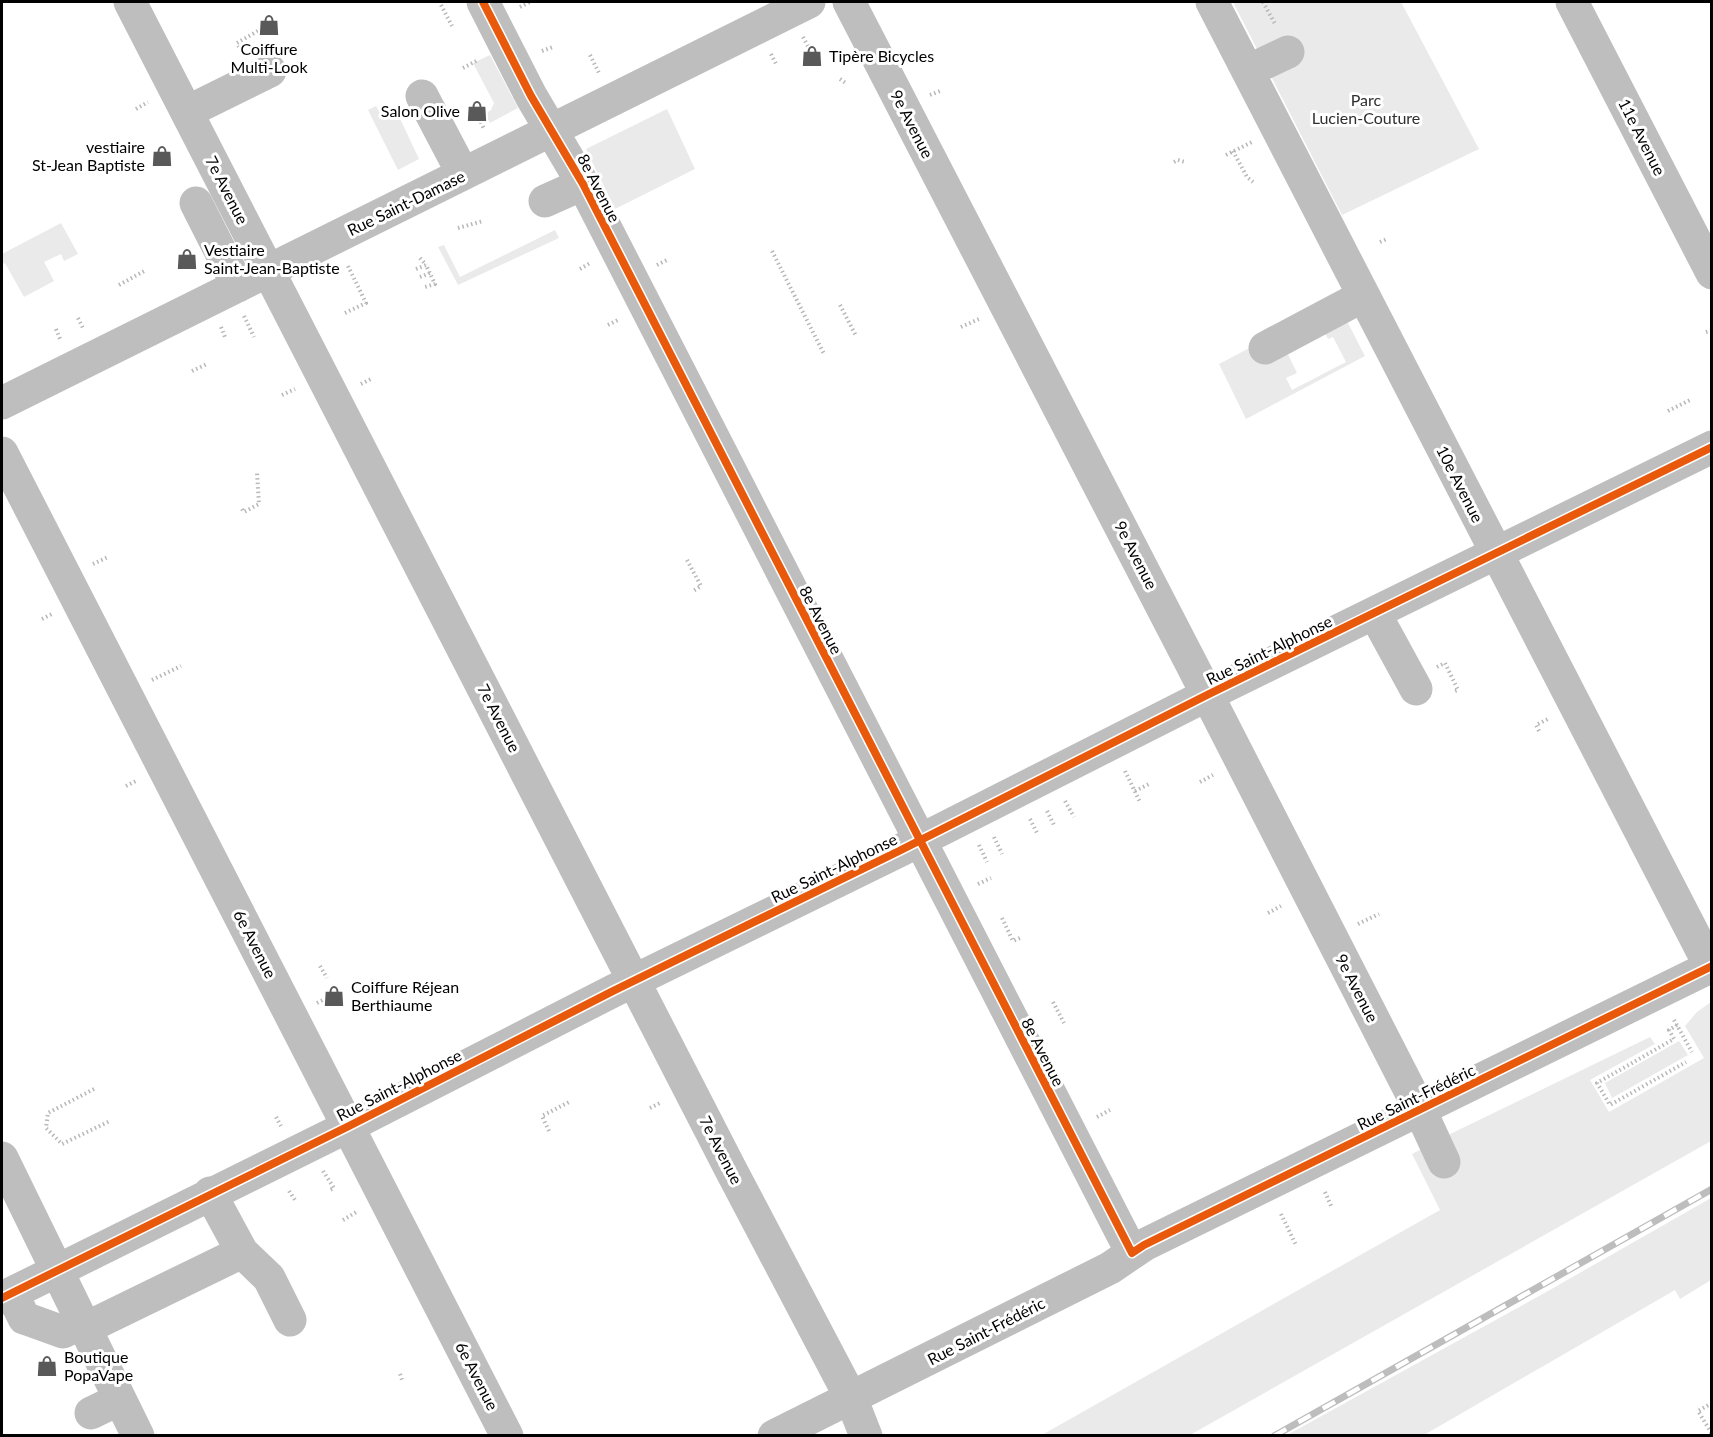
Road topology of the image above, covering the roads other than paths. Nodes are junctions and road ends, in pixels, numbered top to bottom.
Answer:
1 (130, 2) edge
2 (483, 2) edge
3 (809, 2) edge
4 (849, 2) edge
5 (1212, 2) edge
6 (1572, 2) edge
7 (1288, 52) dead end
8 (270, 71) dead end
9 (1248, 71) junction
10 (422, 96) dead end
11 (187, 112) junction
12 (552, 130) junction
13 (463, 174) junction
14 (583, 184) junction
15 (545, 201) dead end
16 (196, 203) dead end
17 (268, 270) junction
18 (1712, 273) edge
19 (1363, 296) junction
20 (241, 301) junction
21 (1265, 348) dead end
22 (2, 402) edge
23 (1712, 447) edge
24 (2, 453) edge
25 (1496, 554) junction
26 (1375, 614) junction
27 (1416, 689) dead end
28 (1207, 695) junction
29 (919, 841) junction
30 (1711, 966) edge
31 (635, 981) junction
32 (1420, 1110) junction
33 (349, 1126) junction
34 (2, 1158) edge
35 (1444, 1162) dead end
36 (210, 1193) junction
37 (242, 1252) junction
38 (1132, 1253) junction
39 (57, 1269) junction
40 (7, 1295) edge
41 (290, 1320) dead end
42 (85, 1325) junction
43 (851, 1398) junction
44 (120, 1399) junction
45 (91, 1413) dead end
46 (138, 1436) edge
47 (507, 1436) edge
48 (774, 1436) edge
49 (866, 1436) edge

1 - 11 street, 7e Avenue
2 - 12 street, 8e Avenue
3 - 12 street, Rue Saint-Damase
4 - 28 street, 9e Avenue
5 - 9 street, 10e Avenue
6 - 18 street, 11e Avenue
7 - 9 street
8 - 11 street
9 - 19 street, 10e Avenue
10 - 13 street
11 - 17 street, 7e Avenue
12 - 13 street, Rue Saint-Damase
12 - 14 street, 8e Avenue
13 - 17 street, Rue Saint-Damase
14 - 15 street
14 - 29 street, 8e Avenue
16 - 20 street
17 - 20 street, Rue Saint-Damase
17 - 31 street, 7e Avenue
19 - 21 street
19 - 25 street, 10e Avenue
20 - 22 street, Rue Saint-Damase
23 - 25 street, Rue Saint-Alphonse
24 - 33 street, 6e Avenue
25 - 26 street, Rue Saint-Alphonse
25 - 30 street, 10e Avenue
26 - 27 street
26 - 28 street, Rue Saint-Alphonse
28 - 29 street, Rue Saint-Alphonse
28 - 32 street, 9e Avenue
29 - 31 street, Rue Saint-Alphonse
29 - 38 street, 8e Avenue
30 - 32 street, Rue Saint-Frédéric
31 - 33 street, Rue Saint-Alphonse
31 - 43 street, 7e Avenue
32 - 35 street, 9e Avenue
32 - 38 street, Rue Saint-Frédéric
33 - 36 street, Rue Saint-Alphonse
33 - 47 street, 6e Avenue
34 - 39 street
36 - 37 street
36 - 39 street, Rue Saint-Alphonse
37 - 41 street
37 - 42 street
38 - 43 street, Rue Saint-Frédéric
39 - 40 street, Rue Saint-Alphonse
39 - 42 street
40 - 42 street
42 - 44 street
43 - 48 street, Rue Saint-Frédéric
43 - 49 street, 7e Avenue
44 - 45 street
44 - 46 street

